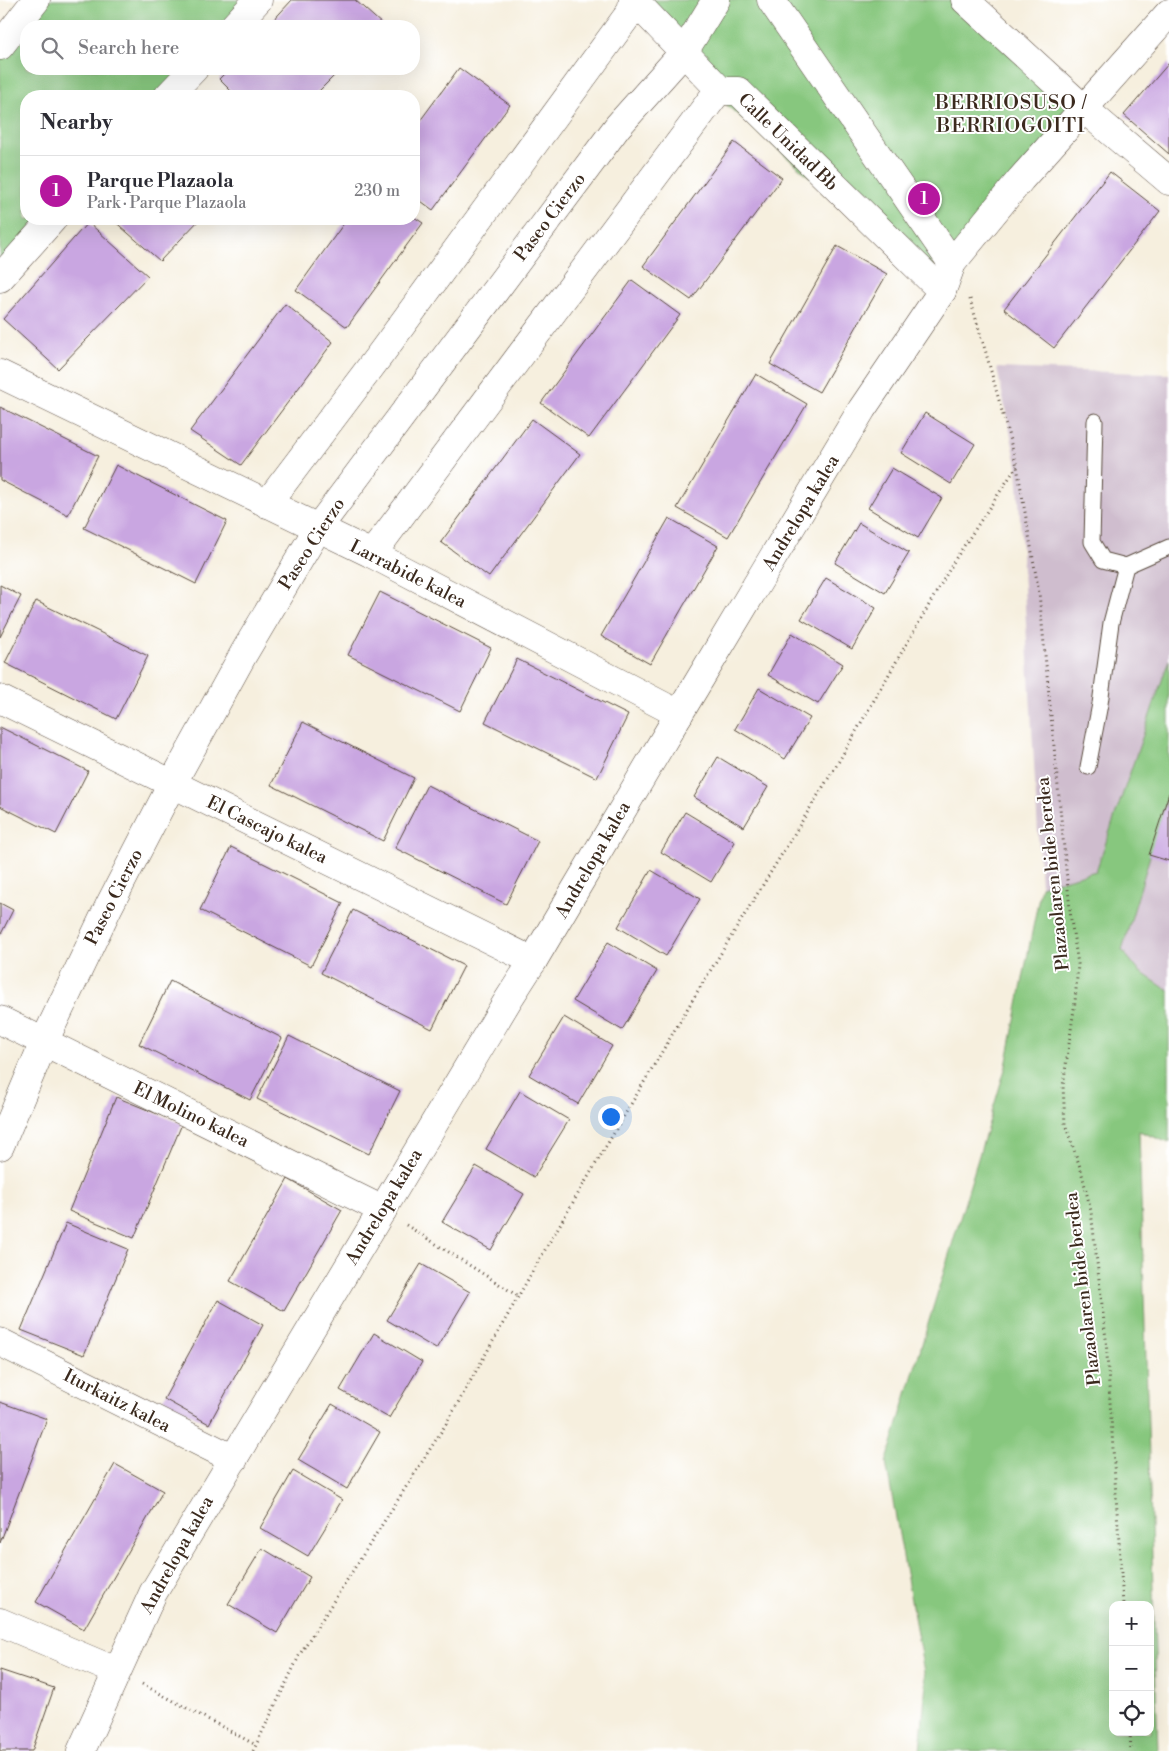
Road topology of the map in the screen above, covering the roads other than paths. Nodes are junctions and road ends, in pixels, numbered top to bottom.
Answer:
1 (36, 0) edge
2 (258, 0) edge
3 (634, 0) edge
4 (716, 0) edge
5 (771, 0) edge
6 (965, 0) edge
7 (1169, 14) edge
8 (20, 20) edge
9 (20, 20) edge
10 (240, 20) edge
11 (0, 46) edge
12 (684, 52) junction
13 (188, 75) edge
14 (174, 90) edge
15 (721, 91) junction
16 (1083, 108) junction
17 (1169, 181) edge
18 (49, 225) edge
19 (952, 263) junction
20 (0, 278) edge
21 (942, 291) junction
22 (0, 374) edge
23 (1095, 421) dead end
24 (268, 504) junction
25 (318, 528) junction
26 (1169, 547) edge
27 (372, 554) junction
28 (1126, 566) junction
29 (0, 699) edge
30 (679, 714) junction
31 (1088, 767) dead end
32 (172, 784) junction
33 (533, 961) junction
34 (0, 1020) edge
35 (44, 1042) junction
36 (0, 1146) edge
37 (383, 1210) junction
38 (0, 1342) edge
39 (234, 1459) junction
40 (0, 1622) edge
41 (116, 1671) junction
42 (81, 1751) edge

1 - 9 street
2 - 10 street
3 - 12 street, Calle Unidad Bb
3 - 24 street
4 - 12 street, Paseo Cierzo
5 - 19 street
6 - 16 street
7 - 16 street, Andrelopa kalea
8 - 11 street
12 - 15 street, Calle Unidad Bb
12 - 25 street, Paseo Cierzo
13 - 14 street
15 - 21 street, Calle Unidad Bb
15 - 27 street
16 - 17 street
16 - 19 street, Andrelopa kalea
18 - 20 street
19 - 21 street, Andrelopa kalea
21 - 30 street, Andrelopa kalea
22 - 24 street, Larrabide kalea
23 - 28 lane
24 - 25 street, Larrabide kalea
25 - 27 street, Larrabide kalea
25 - 32 street, Paseo Cierzo
26 - 28 lane
27 - 30 street, Larrabide kalea
28 - 31 lane
29 - 32 street, El Cascajo kalea
30 - 33 street, Andrelopa kalea
32 - 33 street, El Cascajo kalea
32 - 35 street, Paseo Cierzo
33 - 37 street, Andrelopa kalea
34 - 35 street, El Molino kalea
35 - 36 street, Paseo Cierzo
35 - 37 street, El Molino kalea
37 - 39 street, Andrelopa kalea
38 - 39 street, Iturkaitz kalea
39 - 41 street, Andrelopa kalea
40 - 41 street
41 - 42 street, Andrelopa kalea

